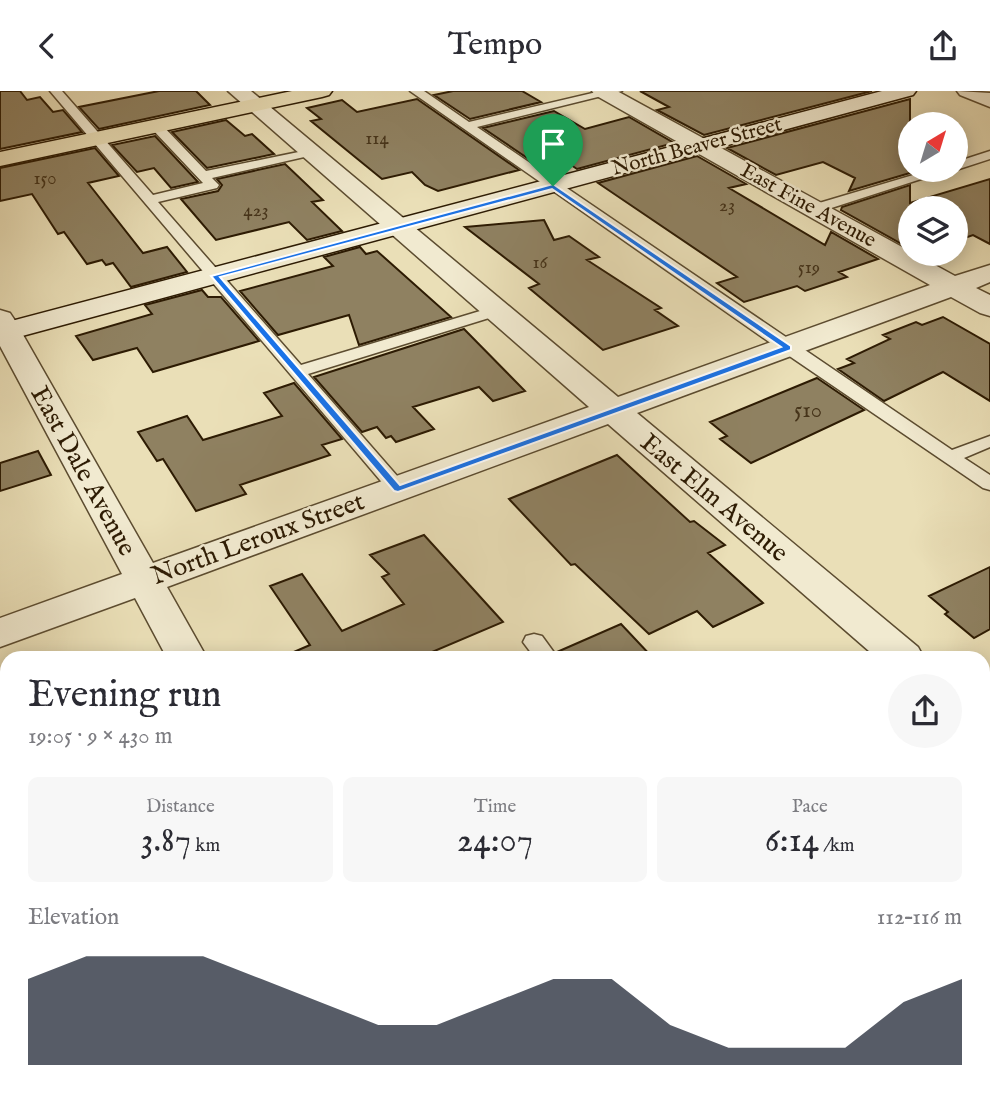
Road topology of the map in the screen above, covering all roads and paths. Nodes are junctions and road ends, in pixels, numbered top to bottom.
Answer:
1 (56, 91) edge
2 (322, 91) edge
3 (416, 91) edge
4 (906, 91) edge
5 (967, 91) edge
6 (608, 92) edge
7 (246, 98) edge
8 (990, 101) edge
9 (156, 126) junction
10 (467, 126) junction
11 (97, 139) junction
12 (700, 147) junction
13 (309, 152) junction
14 (990, 155) edge
15 (0, 159) edge
16 (968, 162) edge
17 (203, 176) junction
18 (903, 182) edge
19 (553, 186) junction
20 (149, 200) junction
21 (814, 209) junction
22 (398, 227) junction
23 (990, 273) edge
24 (215, 276) junction
25 (953, 287) junction
26 (990, 307) edge
27 (496, 311) junction
28 (2, 328) edge
29 (788, 348) junction
30 (297, 372) junction
31 (612, 412) junction
32 (990, 441) edge
33 (951, 457) junction
34 (990, 484) edge
35 (398, 489) junction
36 (143, 580) junction
37 (0, 633) edge
38 (183, 651) edge
39 (896, 651) edge

1 - 11 lane
2 - 7 main road
3 - 10 lane
4 - 12 street, North Beaver Street
5 - 8 street
6 - 10 lane
6 - 12 street, East Fine Avenue
7 - 9 main road
7 - 13 street, East Elm Avenue
9 - 11 main road
9 - 17 lane
10 - 19 lane
11 - 15 main road
11 - 20 lane
12 - 19 street, North Beaver Street
12 - 21 street, East Fine Avenue
13 - 17 lane
13 - 22 street, East Elm Avenue
14 - 16 lane
17 - 20 lane
18 - 21 lane
19 - 22 street, North Beaver Street
19 - 29 lane
20 - 24 lane
21 - 25 street, East Fine Avenue
22 - 24 street, North Beaver Street
22 - 27 street, East Elm Avenue
23 - 25 street, North Leroux Street
24 - 28 street, North Beaver Street
24 - 30 lane
25 - 26 street, East Fine Avenue
25 - 29 street, North Leroux Street
27 - 30 lane
27 - 31 street, East Elm Avenue
28 - 36 street, East Dale Avenue
29 - 31 street, North Leroux Street
29 - 33 lane
30 - 35 lane
31 - 35 street, North Leroux Street
31 - 39 street, East Elm Avenue
32 - 33 lane
33 - 34 lane
35 - 36 street, North Leroux Street
36 - 37 street, North Leroux Street
36 - 38 street, East Dale Avenue

